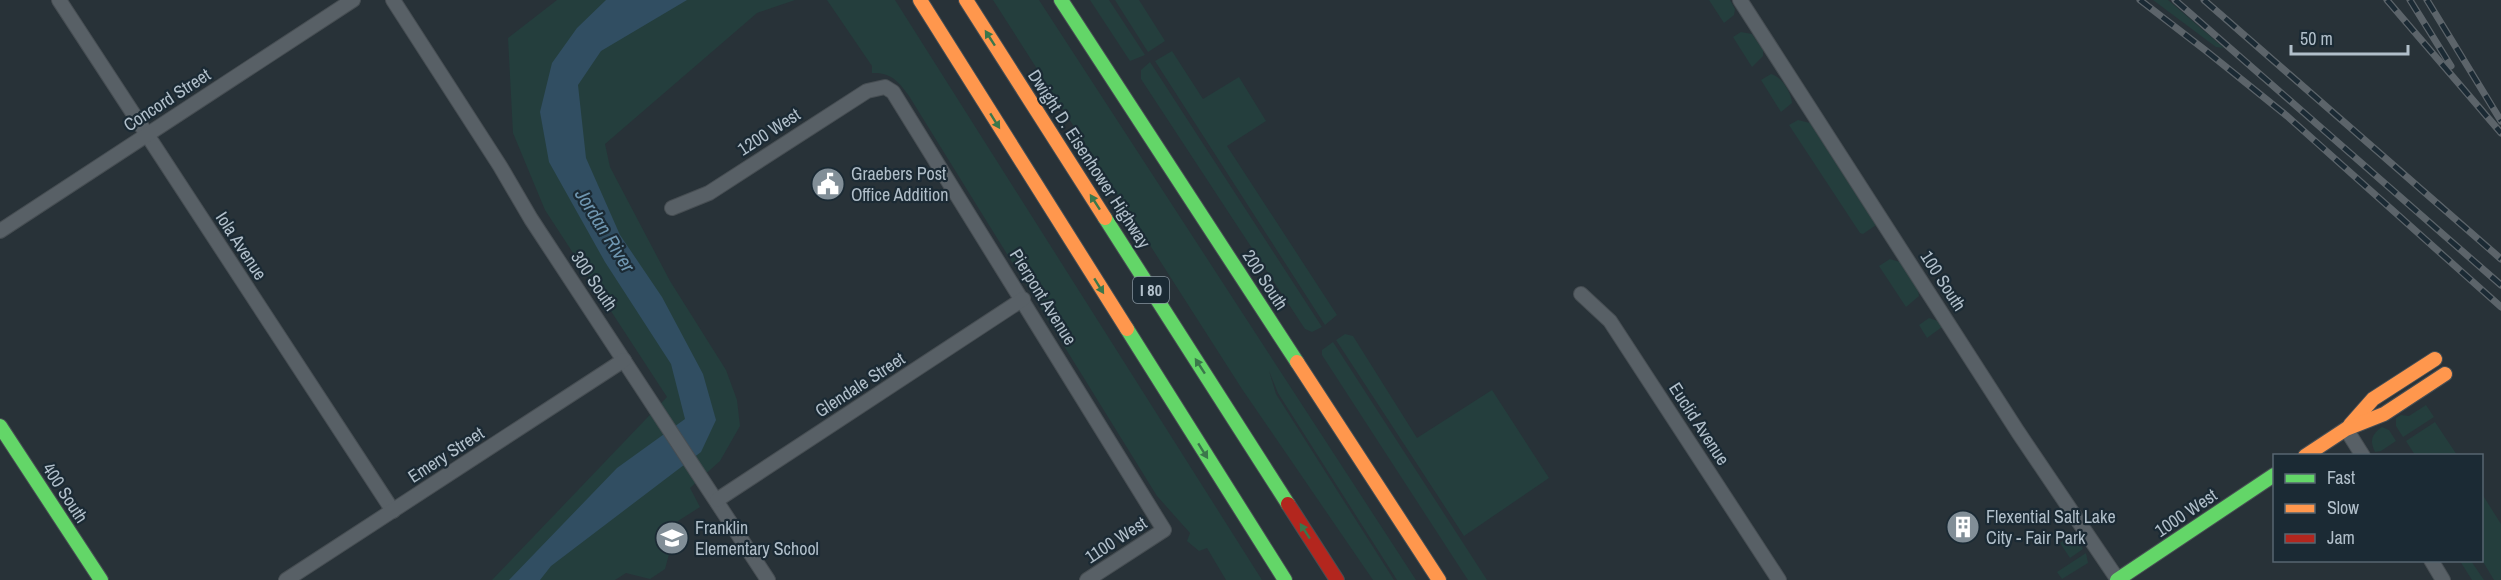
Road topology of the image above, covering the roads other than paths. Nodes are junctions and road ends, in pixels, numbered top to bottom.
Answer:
1 (59, 0) edge
2 (353, 0) edge
3 (393, 0) edge
4 (920, 0) edge
5 (966, 0) edge
6 (1061, 0) edge
7 (1740, 0) edge
8 (885, 87) joint
9 (147, 135) junction
10 (672, 208) dead end
11 (0, 231) edge
12 (1581, 294) dead end
13 (1023, 299) junction
14 (2435, 358) dead end
15 (624, 360) junction
16 (2445, 374) dead end
17 (0, 426) edge
18 (2346, 429) junction
19 (2308, 454) edge
20 (2362, 454) edge
21 (2273, 476) edge
22 (717, 500) junction
23 (393, 511) junction
24 (1164, 530) joint
25 (1259, 540) junction
26 (2432, 562) edge
27 (1103, 576) edge
28 (100, 580) edge
29 (286, 580) edge
30 (768, 580) edge
31 (1087, 580) edge
32 (1280, 580) edge
33 (1285, 580) edge
34 (1337, 580) edge
35 (1439, 580) edge
36 (1779, 580) edge
37 (2118, 580) edge
38 (2443, 580) edge

1 - 9 street, Iola Avenue
2 - 9 street, Concord Street
3 - 15 street, 300 South
4 -> 25 main road, I 80
34 -> 5 main road, Dwight D. Eisenhower Highway / I 80
6 - 35 main road, 200 South
7 - 37 street, 100 South
8 - 10 street, 1200 West
8 - 13 street, Pierpont Avenue
9 - 11 street, Concord Street
9 - 23 street, Iola Avenue
12 - 36 street, Euclid Avenue
13 - 22 street, Glendale Street
13 - 24 street, Pierpont Avenue
14 - 18 main road
15 - 22 street, 300 South
15 - 23 street, Emery Street
16 - 18 main road
17 - 28 main road, 400 South
18 - 19 main road
18 - 20 street
21 - 37 main road, 1000 West
22 - 30 street, 300 South
23 - 29 street, Emery Street
24 - 27 street, 1100 West
25 - 32 main road
25 - 33 main road, I 80
26 - 38 street
27 - 31 street, 1100 West

